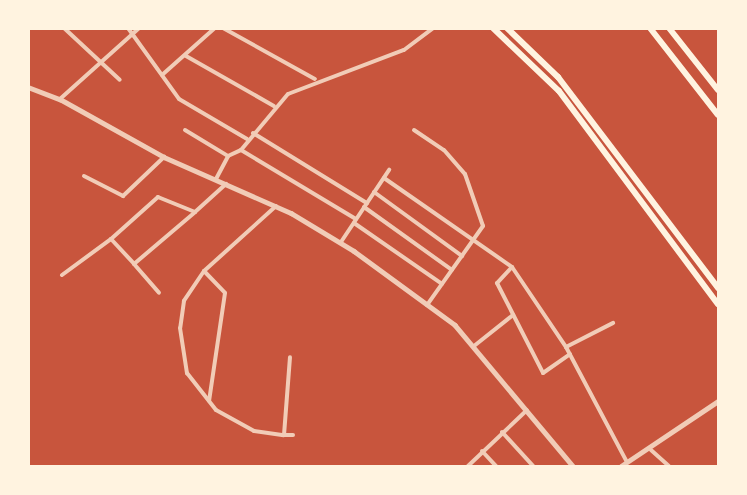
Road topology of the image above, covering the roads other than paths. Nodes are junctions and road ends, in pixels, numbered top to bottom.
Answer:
1 (64, 28) edge
2 (128, 28) edge
3 (139, 28) edge
4 (215, 28) edge
5 (223, 28) edge
6 (433, 28) edge
7 (493, 28) edge
8 (507, 28) edge
9 (650, 28) edge
10 (669, 28) edge
11 (133, 33) junction
12 (186, 56) junction
13 (102, 58) junction
14 (162, 75) junction
15 (120, 80) dead end
16 (315, 80) junction
17 (28, 87) edge
18 (718, 90) edge
19 (60, 99) junction
20 (274, 106) junction
21 (718, 115) edge
22 (185, 130) dead end
23 (414, 130) dead end
24 (253, 133) junction
25 (248, 139) junction
26 (241, 150) junction
27 (228, 156) junction
28 (164, 157) junction
29 (389, 170) dead end
30 (84, 176) dead end
31 (384, 178) junction
32 (216, 179) junction
33 (226, 184) junction
34 (374, 192) junction
35 (365, 205) junction
36 (276, 206) junction
37 (195, 212) junction
38 (355, 221) junction
39 (111, 239) junction
40 (473, 240) junction
41 (341, 242) junction
42 (462, 256) junction
43 (134, 264) junction
44 (512, 267) junction
45 (452, 270) junction
46 (204, 271) junction
47 (62, 275) dead end
48 (442, 284) junction
49 (718, 288) edge
50 (159, 293) dead end
51 (427, 304) junction
52 (718, 304) edge
53 (513, 315) junction
54 (614, 323) dead end
55 (474, 346) junction
56 (566, 347) junction
57 (570, 354) junction
58 (290, 357) dead end
59 (209, 401) junction
60 (718, 401) edge
61 (526, 410) junction
62 (502, 432) junction
63 (284, 435) junction
64 (293, 435) dead end
65 (651, 450) junction
66 (482, 451) junction
67 (627, 462) junction
68 (468, 466) edge
69 (496, 466) edge
70 (533, 466) edge
71 (573, 466) edge
72 (621, 466) edge
73 (669, 466) edge

1 - 13 street
2 - 11 street
3 - 11 street
4 - 12 street
5 - 16 street
6 - 16 street
7 - 52 highway
8 - 49 highway
9 - 21 highway
10 - 18 highway
11 - 13 street
11 - 14 street
12 - 14 street
12 - 20 street
13 - 15 street
13 - 19 street
14 - 25 street
16 - 20 street
17 - 19 street
19 - 28 street
20 - 24 street
22 - 27 street
23 - 40 street
24 - 25 street
24 - 35 street
25 - 26 street
26 - 27 street
26 - 38 street
27 - 32 street
28 - 30 street
28 - 32 street
29 - 31 street
31 - 34 street
31 - 40 street
32 - 33 street
33 - 36 street
33 - 37 street
34 - 35 street
34 - 42 street
35 - 38 street
35 - 45 street
36 - 41 street
36 - 46 street
37 - 39 street
37 - 43 street
38 - 41 street
38 - 48 street
39 - 43 street
39 - 47 street
40 - 42 street
40 - 44 street
41 - 51 street
42 - 45 street
43 - 50 street
44 - 53 street
44 - 56 street
45 - 48 street
46 - 59 street
46 - 59 street
48 - 51 street
51 - 55 street
53 - 55 street
53 - 57 street
54 - 56 street
55 - 61 street
56 - 57 street
57 - 67 street
58 - 63 street
59 - 63 street
60 - 65 street
61 - 62 street
61 - 71 street
62 - 66 street
62 - 70 street
63 - 64 street
65 - 67 street
65 - 73 street
66 - 68 street
66 - 69 street
67 - 72 street

